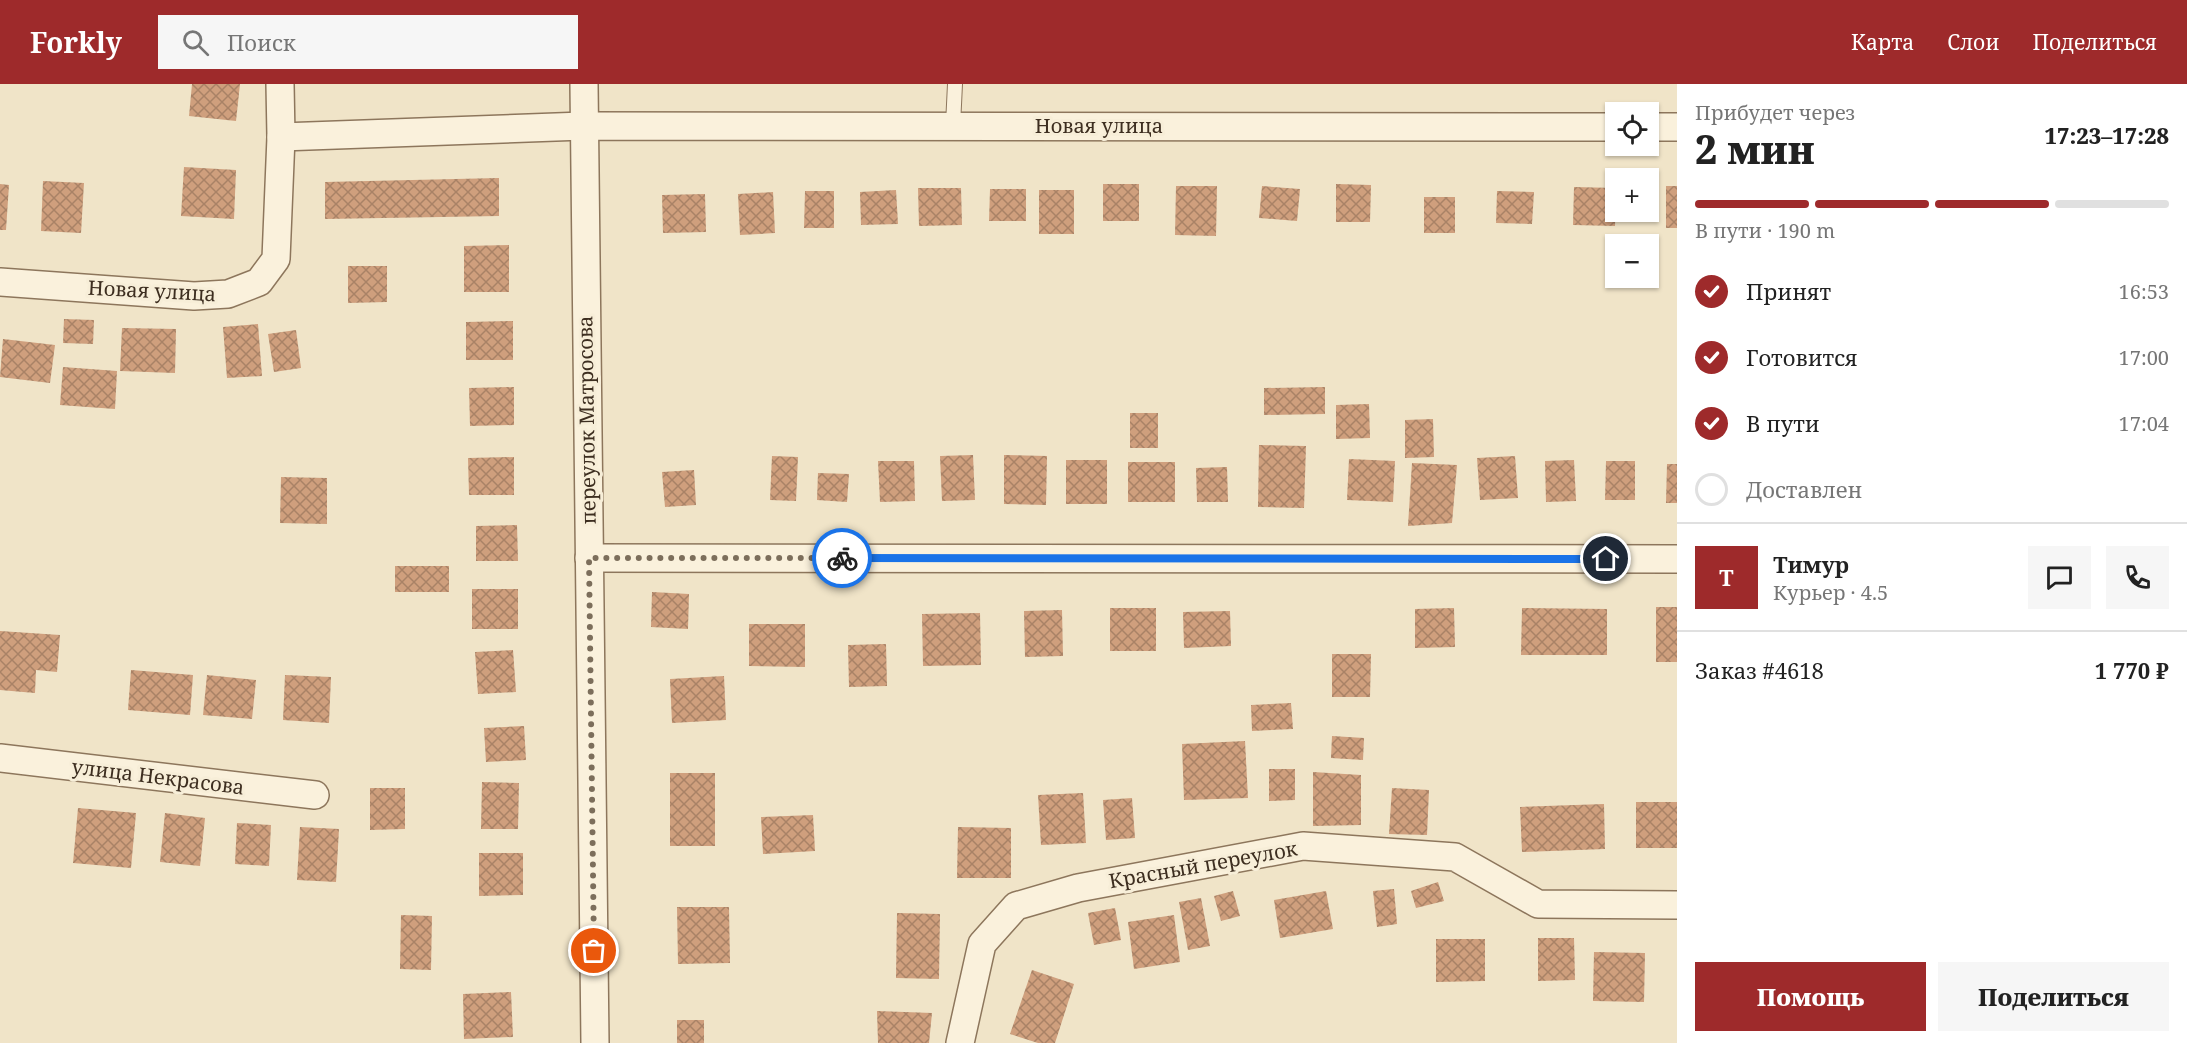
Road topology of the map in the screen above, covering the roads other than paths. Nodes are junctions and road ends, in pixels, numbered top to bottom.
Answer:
1 (280, 84) edge
2 (584, 84) edge
3 (955, 84) edge
4 (953, 125) junction
5 (583, 126) junction
6 (1605, 127) edge
7 (1659, 127) edge
8 (1677, 128) edge
9 (281, 137) junction
10 (0, 282) edge
11 (589, 558) junction
12 (1677, 559) edge
13 (0, 758) edge
14 (315, 795) dead end
15 (1677, 905) edge
16 (595, 1043) edge
17 (960, 1043) edge

1 - 9 street, Новая улица
2 - 5 street, переулок Матросова
3 - 4 lane
4 - 5 street, Новая улица
4 - 6 street, Новая улица
5 - 9 street, Новая улица
5 - 11 street, переулок Матросова
7 - 8 street
9 - 10 street, Новая улица
11 - 12 street
11 - 16 street, переулок Матросова
13 - 14 street, улица Некрасова
15 - 17 street, Красный переулок

